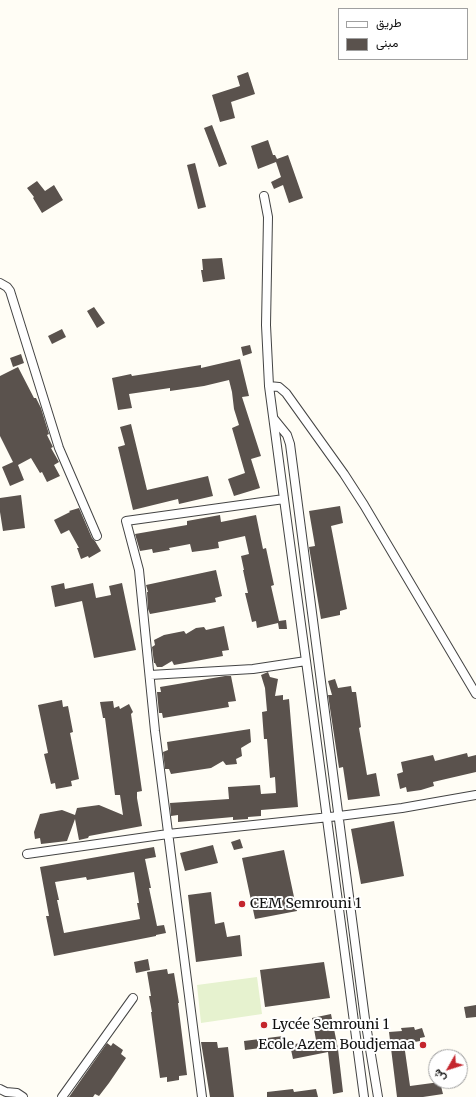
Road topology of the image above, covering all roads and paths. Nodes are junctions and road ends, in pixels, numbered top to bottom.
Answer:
1 (264, 196) dead end
2 (0, 283) edge
3 (269, 386) junction
4 (273, 419) junction
5 (284, 500) junction
6 (97, 536) dead end
7 (306, 661) junction
8 (150, 675) junction
9 (476, 694) edge
10 (476, 795) edge
11 (339, 816) junction
12 (327, 817) junction
13 (168, 834) junction
14 (27, 854) dead end
15 (133, 998) dead end
16 (0, 1089) edge
17 (23, 1097) edge
18 (62, 1097) edge
19 (202, 1097) edge
20 (364, 1097) edge
21 (378, 1097) edge

1 - 3 street
2 - 6 street
3 - 4 street
3 - 9 street
4 - 5 street
4 - 11 street
5 - 7 street
5 - 8 street
7 - 8 street
7 - 12 street
8 - 13 street
10 - 11 street
11 - 12 street
11 - 21 street
12 - 13 street
12 - 20 street
13 - 14 street
13 - 19 street
15 - 18 street
16 - 17 street

